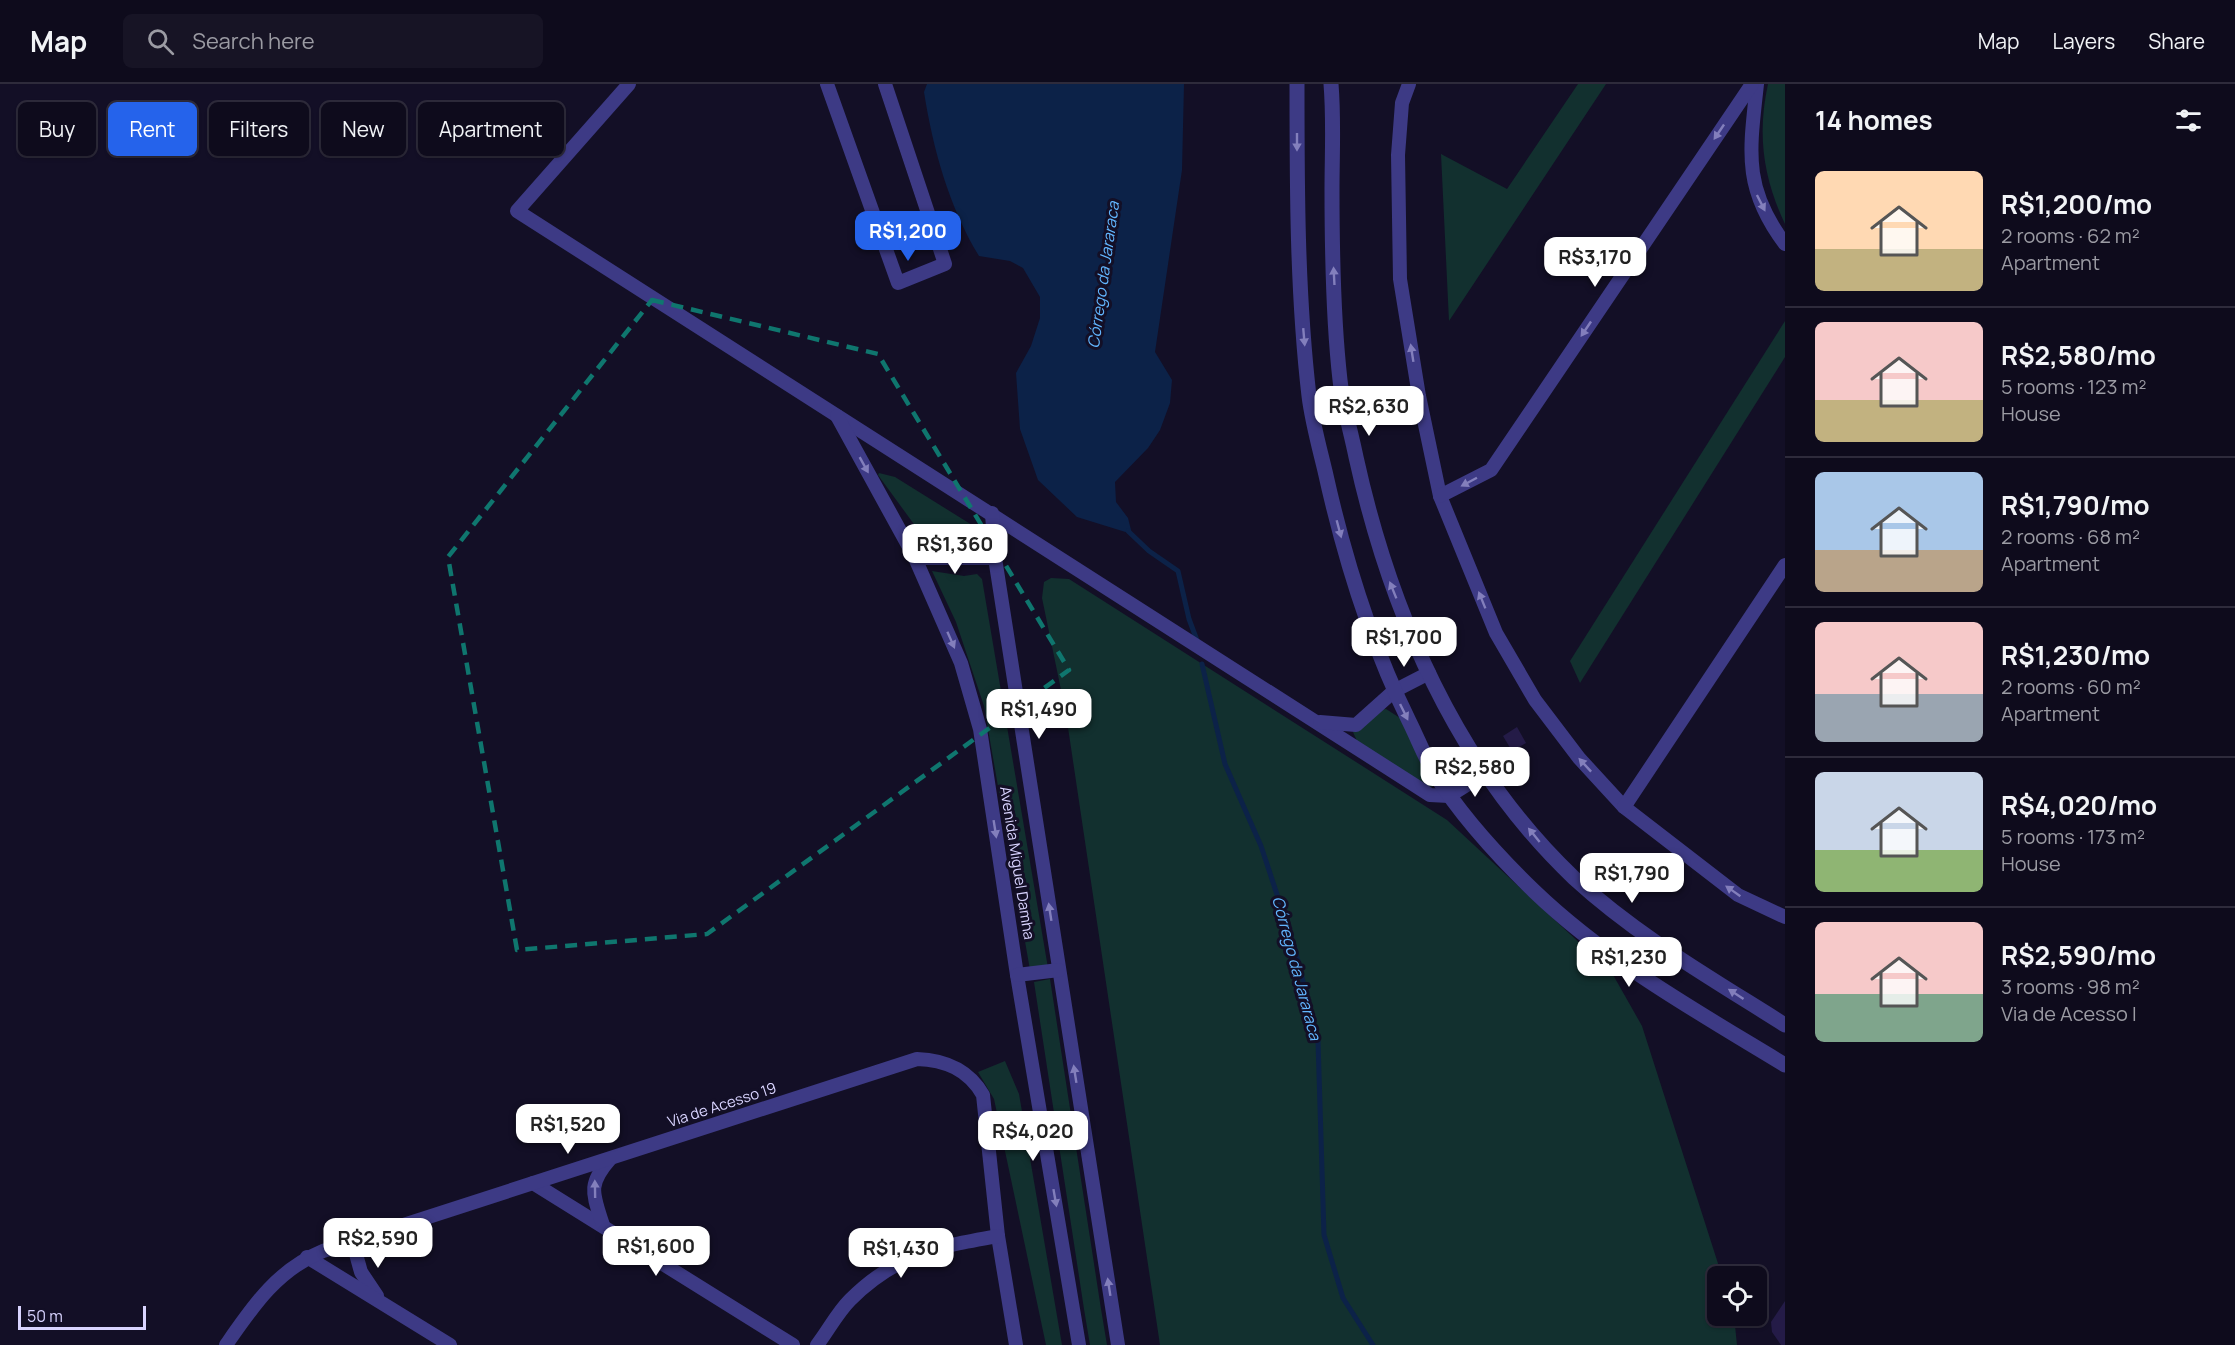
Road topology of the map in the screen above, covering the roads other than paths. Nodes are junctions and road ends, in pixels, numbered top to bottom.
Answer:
1 (628, 84) edge
2 (827, 84) edge
3 (885, 84) edge
4 (1297, 84) edge
5 (1332, 84) edge
6 (1409, 84) edge
7 (1752, 84) edge
8 (1757, 84) edge
9 (1785, 243) edge
10 (836, 414) junction
11 (1440, 496) junction
12 (992, 513) junction
13 (915, 558) junction
14 (995, 558) junction
15 (1785, 565) edge
16 (1429, 674) junction
17 (1394, 691) junction
18 (1318, 722) junction
19 (1484, 774) junction
20 (1449, 796) junction
21 (1624, 807) junction
22 (1785, 917) edge
23 (1059, 970) junction
24 (1017, 975) junction
25 (1785, 1026) edge
26 (1785, 1065) edge
27 (611, 1158) junction
28 (534, 1183) junction
29 (603, 1225) junction
30 (998, 1236) junction
31 (363, 1238) junction
32 (307, 1257) junction
33 (380, 1300) junction
34 (226, 1345) edge
35 (450, 1345) edge
36 (794, 1345) edge
37 (817, 1345) edge
38 (1016, 1345) edge
39 (1079, 1345) edge
40 (1118, 1345) edge

1 - 10 street
2 - 3 street
4 -> 17 street
16 -> 5 street
11 -> 6 street
7 -> 11 street
8 -> 9 street
10 - 12 street
10 -> 13 street, Avenida Miguel Damha
21 -> 11 street
12 - 14 street, Avenida Miguel Damha
12 - 18 street
13 - 14 street
13 -> 24 street, Avenida Miguel Damha
23 -> 14 street, Avenida Miguel Damha
15 - 21 street
16 - 17 street
16 - 19 street
17 - 18 street
17 -> 20 street
18 - 20 street
19 - 20 street
25 -> 19 street
20 - 26 street
22 -> 21 street
23 - 24 street
40 -> 23 street, Avenida Miguel Damha
24 -> 39 street, Avenida Miguel Damha
27 - 28 street, Via de Acesso 19
29 -> 27 street
27 - 30 street, Via de Acesso 19
28 - 29 street
28 - 31 street, Via de Acesso 19
29 - 36 street
30 - 37 street
30 - 38 street
31 - 32 street, Via de Acesso 19
31 - 33 street
32 - 33 street
32 - 34 street, Via de Acesso 19
33 - 35 street

